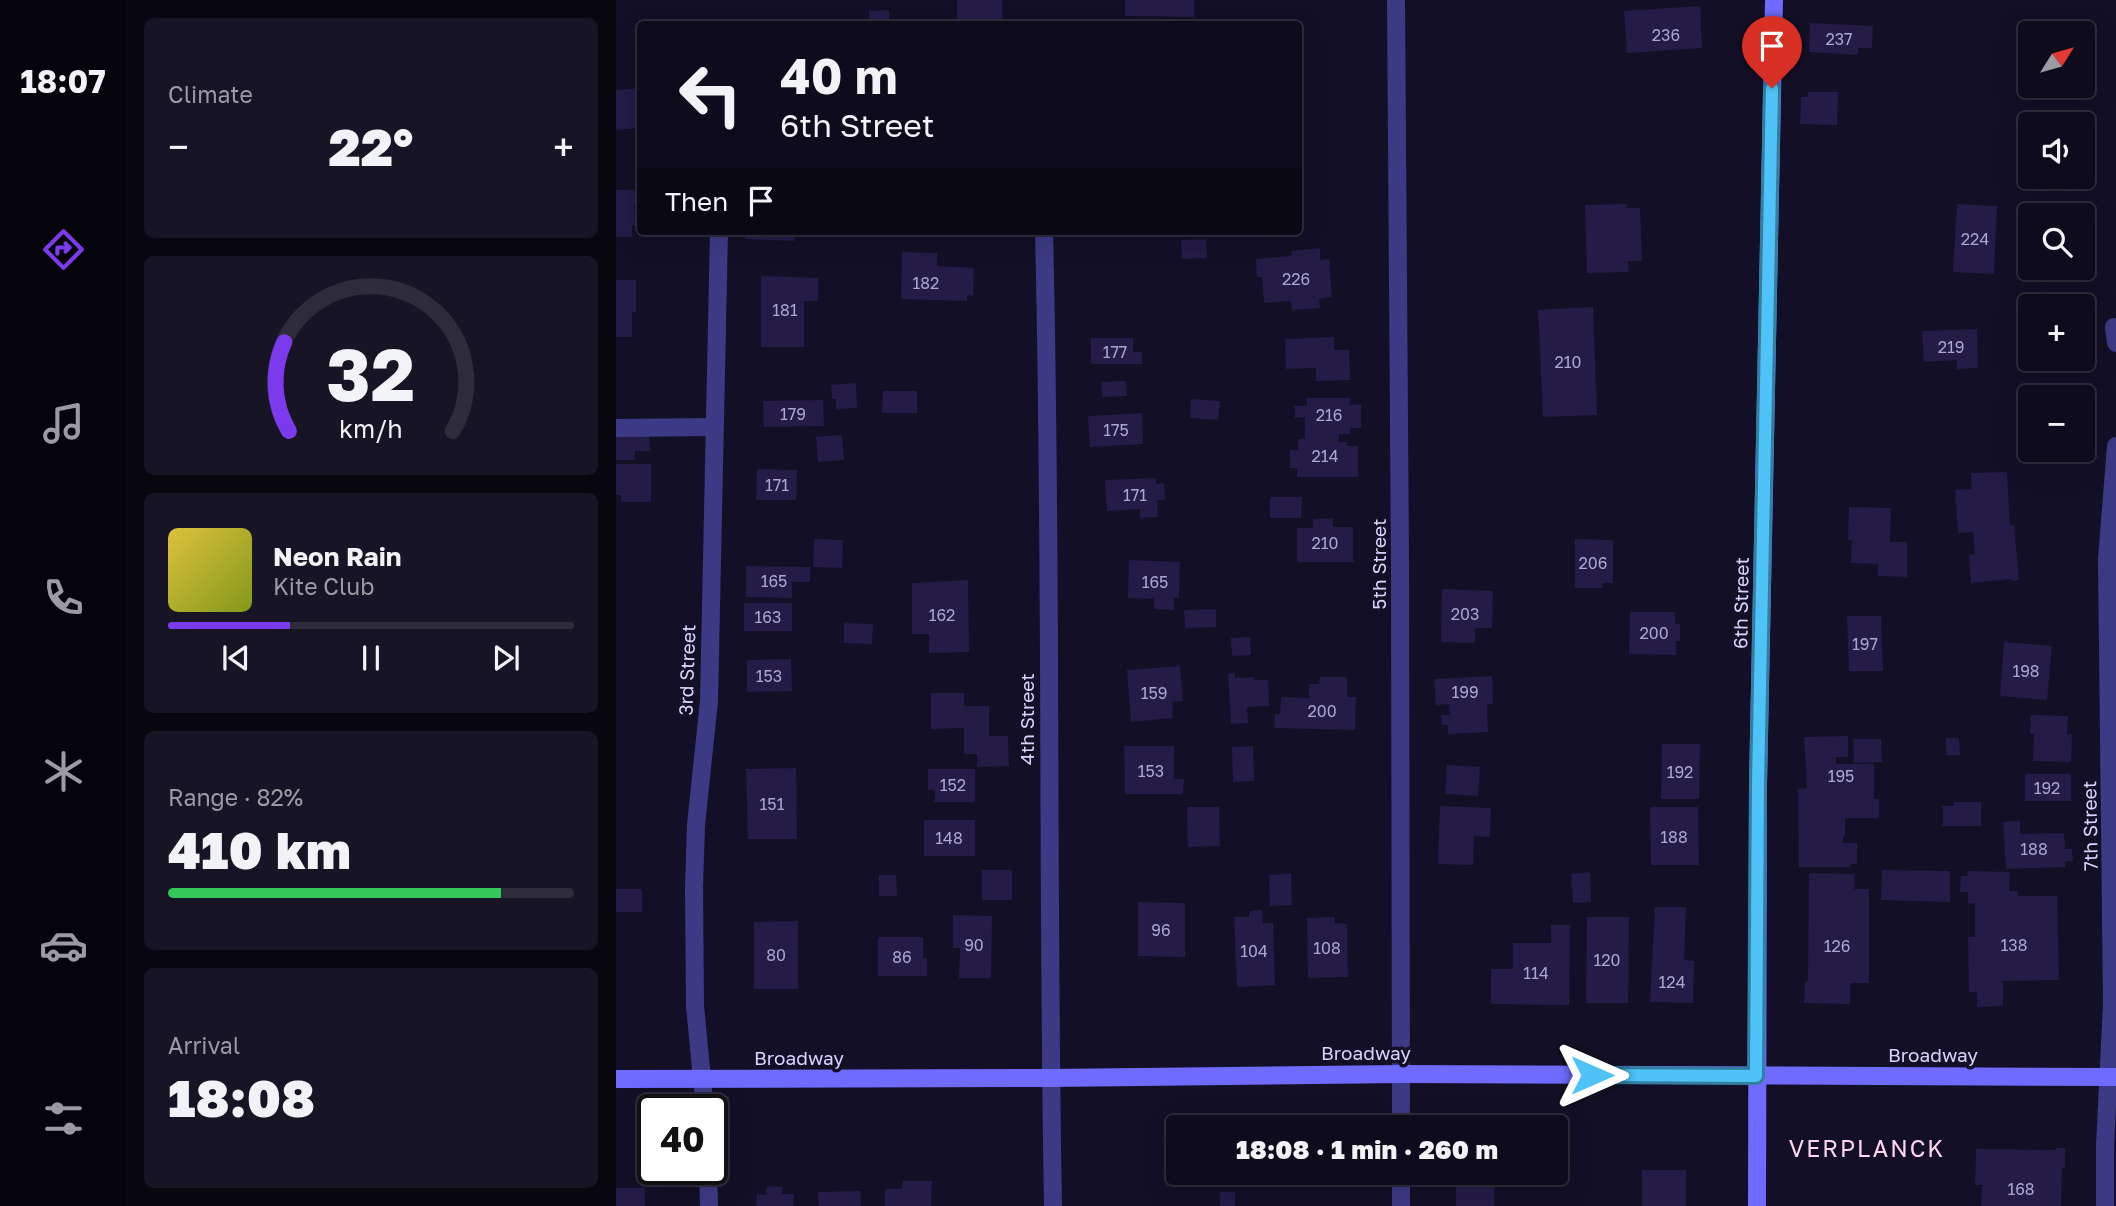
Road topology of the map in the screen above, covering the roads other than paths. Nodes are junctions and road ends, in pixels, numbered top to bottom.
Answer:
1 (1396, 0) edge
2 (1774, 0) edge
3 (719, 235) edge
4 (1044, 235) edge
5 (714, 427) junction
6 (616, 428) edge
7 (2116, 446) edge
8 (1401, 1074) junction
9 (1756, 1076) junction
10 (1051, 1077) junction
11 (2112, 1077) edge
12 (616, 1079) edge
13 (701, 1079) junction
14 (703, 1094) edge
15 (1401, 1115) edge
16 (708, 1185) edge
17 (1401, 1185) edge
18 (709, 1206) edge
19 (1053, 1206) edge
20 (1401, 1206) edge
21 (1757, 1206) edge
22 (2105, 1206) edge

1 - 8 street, 5th Street
2 - 9 street, 6th Street
3 - 5 street, 3rd Street
4 - 10 street, 4th Street
5 - 6 street
5 - 13 street, 3rd Street
7 - 11 street, 7th Street
8 - 9 street, Broadway
8 - 10 street, Broadway
8 - 15 street, 5th Street
9 - 11 street, Broadway
9 - 21 street, 6th Street
10 - 13 street, Broadway
10 - 19 street, 4th Street
11 - 22 street, 7th Street
12 - 13 street, Broadway
13 - 14 street, 3rd Street
16 - 18 street
17 - 20 street

